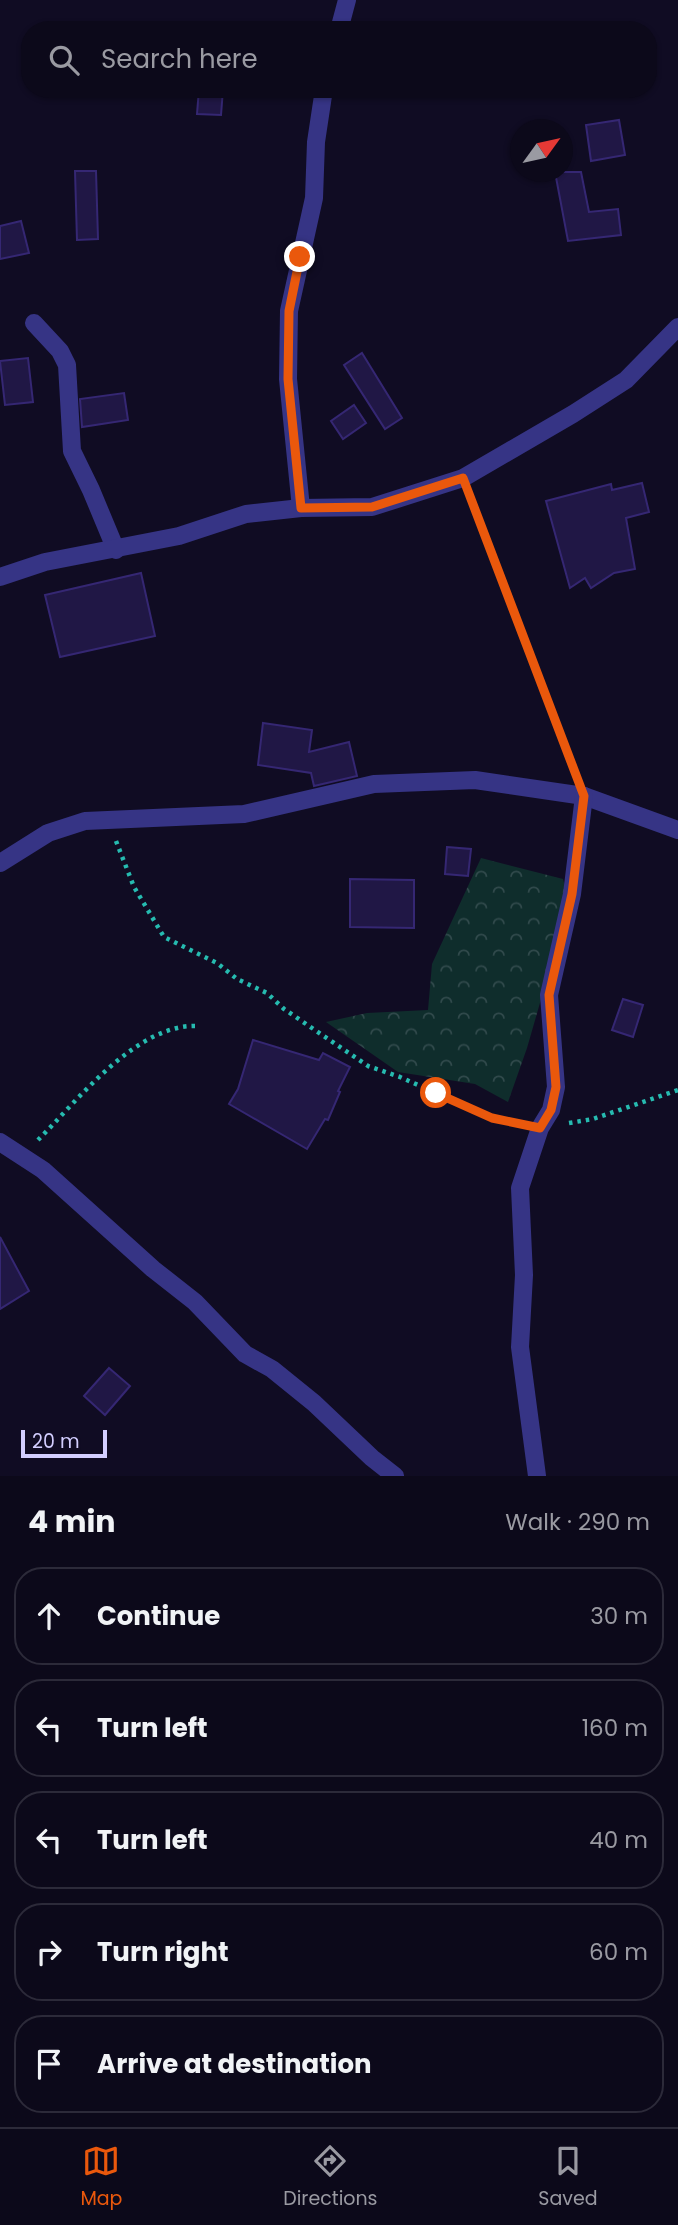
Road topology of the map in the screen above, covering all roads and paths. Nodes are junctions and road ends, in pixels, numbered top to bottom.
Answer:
1 (347, 0) edge
2 (342, 21) edge
3 (323, 98) edge
4 (34, 323) dead end
5 (678, 327) edge
6 (463, 478) junction
7 (301, 508) junction
8 (116, 550) junction
9 (1, 574) edge
10 (584, 796) junction
11 (108, 820) junction
12 (678, 830) edge
13 (0, 863) edge
14 (198, 1026) dead end
15 (678, 1090) edge
16 (540, 1128) junction
17 (0, 1142) edge
18 (23, 1156) junction
19 (395, 1476) edge
20 (537, 1476) edge

1 - 2 street
3 - 7 street
4 - 8 street
5 - 6 street
6 - 7 street
6 - 10 path
7 - 8 street
8 - 9 street
10 - 11 street
10 - 12 street
10 - 16 street
11 - 13 street
11 - 16 path
14 - 18 path
15 - 16 path
16 - 20 street
17 - 18 street
18 - 19 street

